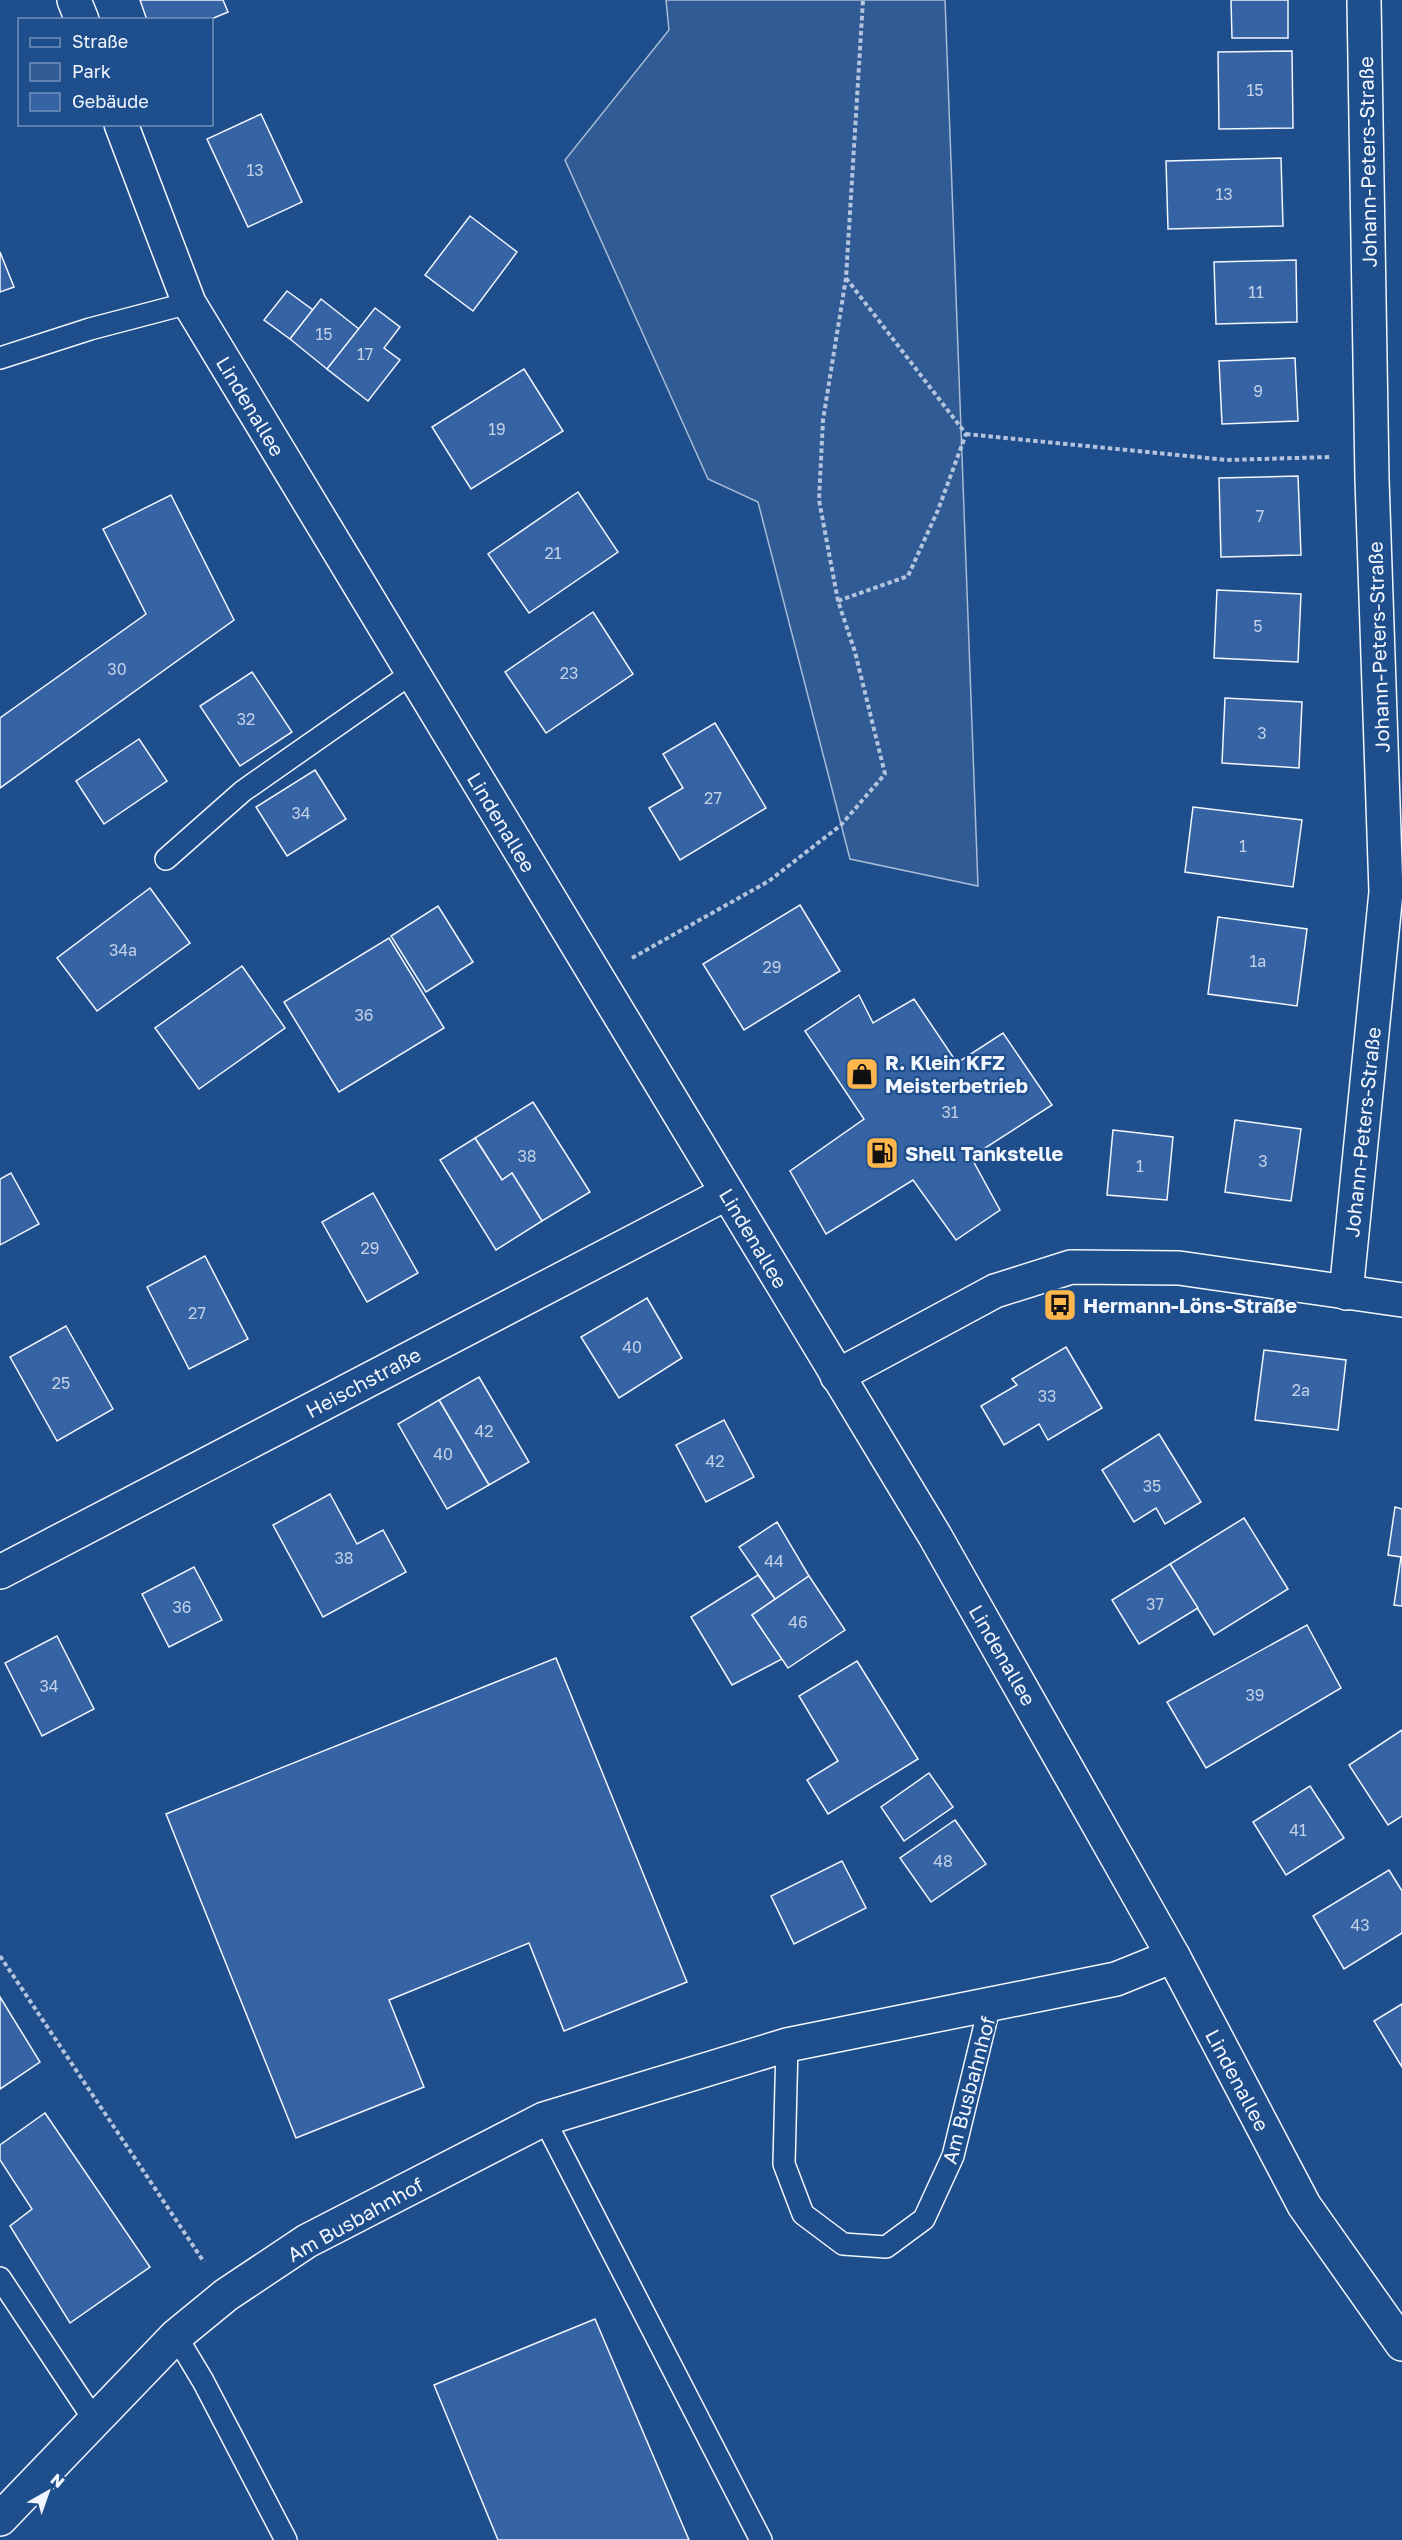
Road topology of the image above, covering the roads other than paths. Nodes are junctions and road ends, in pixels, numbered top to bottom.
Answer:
1 (74, 0) edge
2 (1364, 0) edge
3 (81, 18) edge
4 (122, 126) edge
5 (189, 303) junction
6 (0, 358) edge
7 (412, 673) junction
8 (166, 859) dead end
9 (726, 1192) junction
10 (1346, 1293) junction
11 (1402, 1300) edge
12 (837, 1376) junction
13 (0, 1572) edge
14 (1173, 1956) junction
15 (990, 2004) junction
16 (787, 2045) junction
17 (544, 2119) junction
18 (0, 2278) edge
19 (176, 2336) junction
20 (1402, 2344) edge
21 (95, 2421) junction
22 (4, 2507) edge
23 (286, 2540) edge
24 (762, 2540) edge

1 - 3 street
2 - 10 street, Johann-Peters-Straße
4 - 5 street, Lindenallee
5 - 6 lane
5 - 7 street, Lindenallee
7 - 8 lane
7 - 9 street, Lindenallee
9 - 12 street, Lindenallee
9 - 13 street, Heischstraße
10 - 11 street
10 - 12 street
12 - 14 street, Lindenallee
14 - 15 street, Am Busbahnhof
14 - 20 street, Lindenallee
15 - 16 street, Am Busbahnhof
15 - 16 lane, Am Busbahnhof
16 - 17 street, Am Busbahnhof
17 - 19 street, Am Busbahnhof
17 - 24 lane
18 - 21 lane
19 - 21 street, Am Busbahnhof
19 - 23 lane
21 - 22 street, Am Busbahnhof

